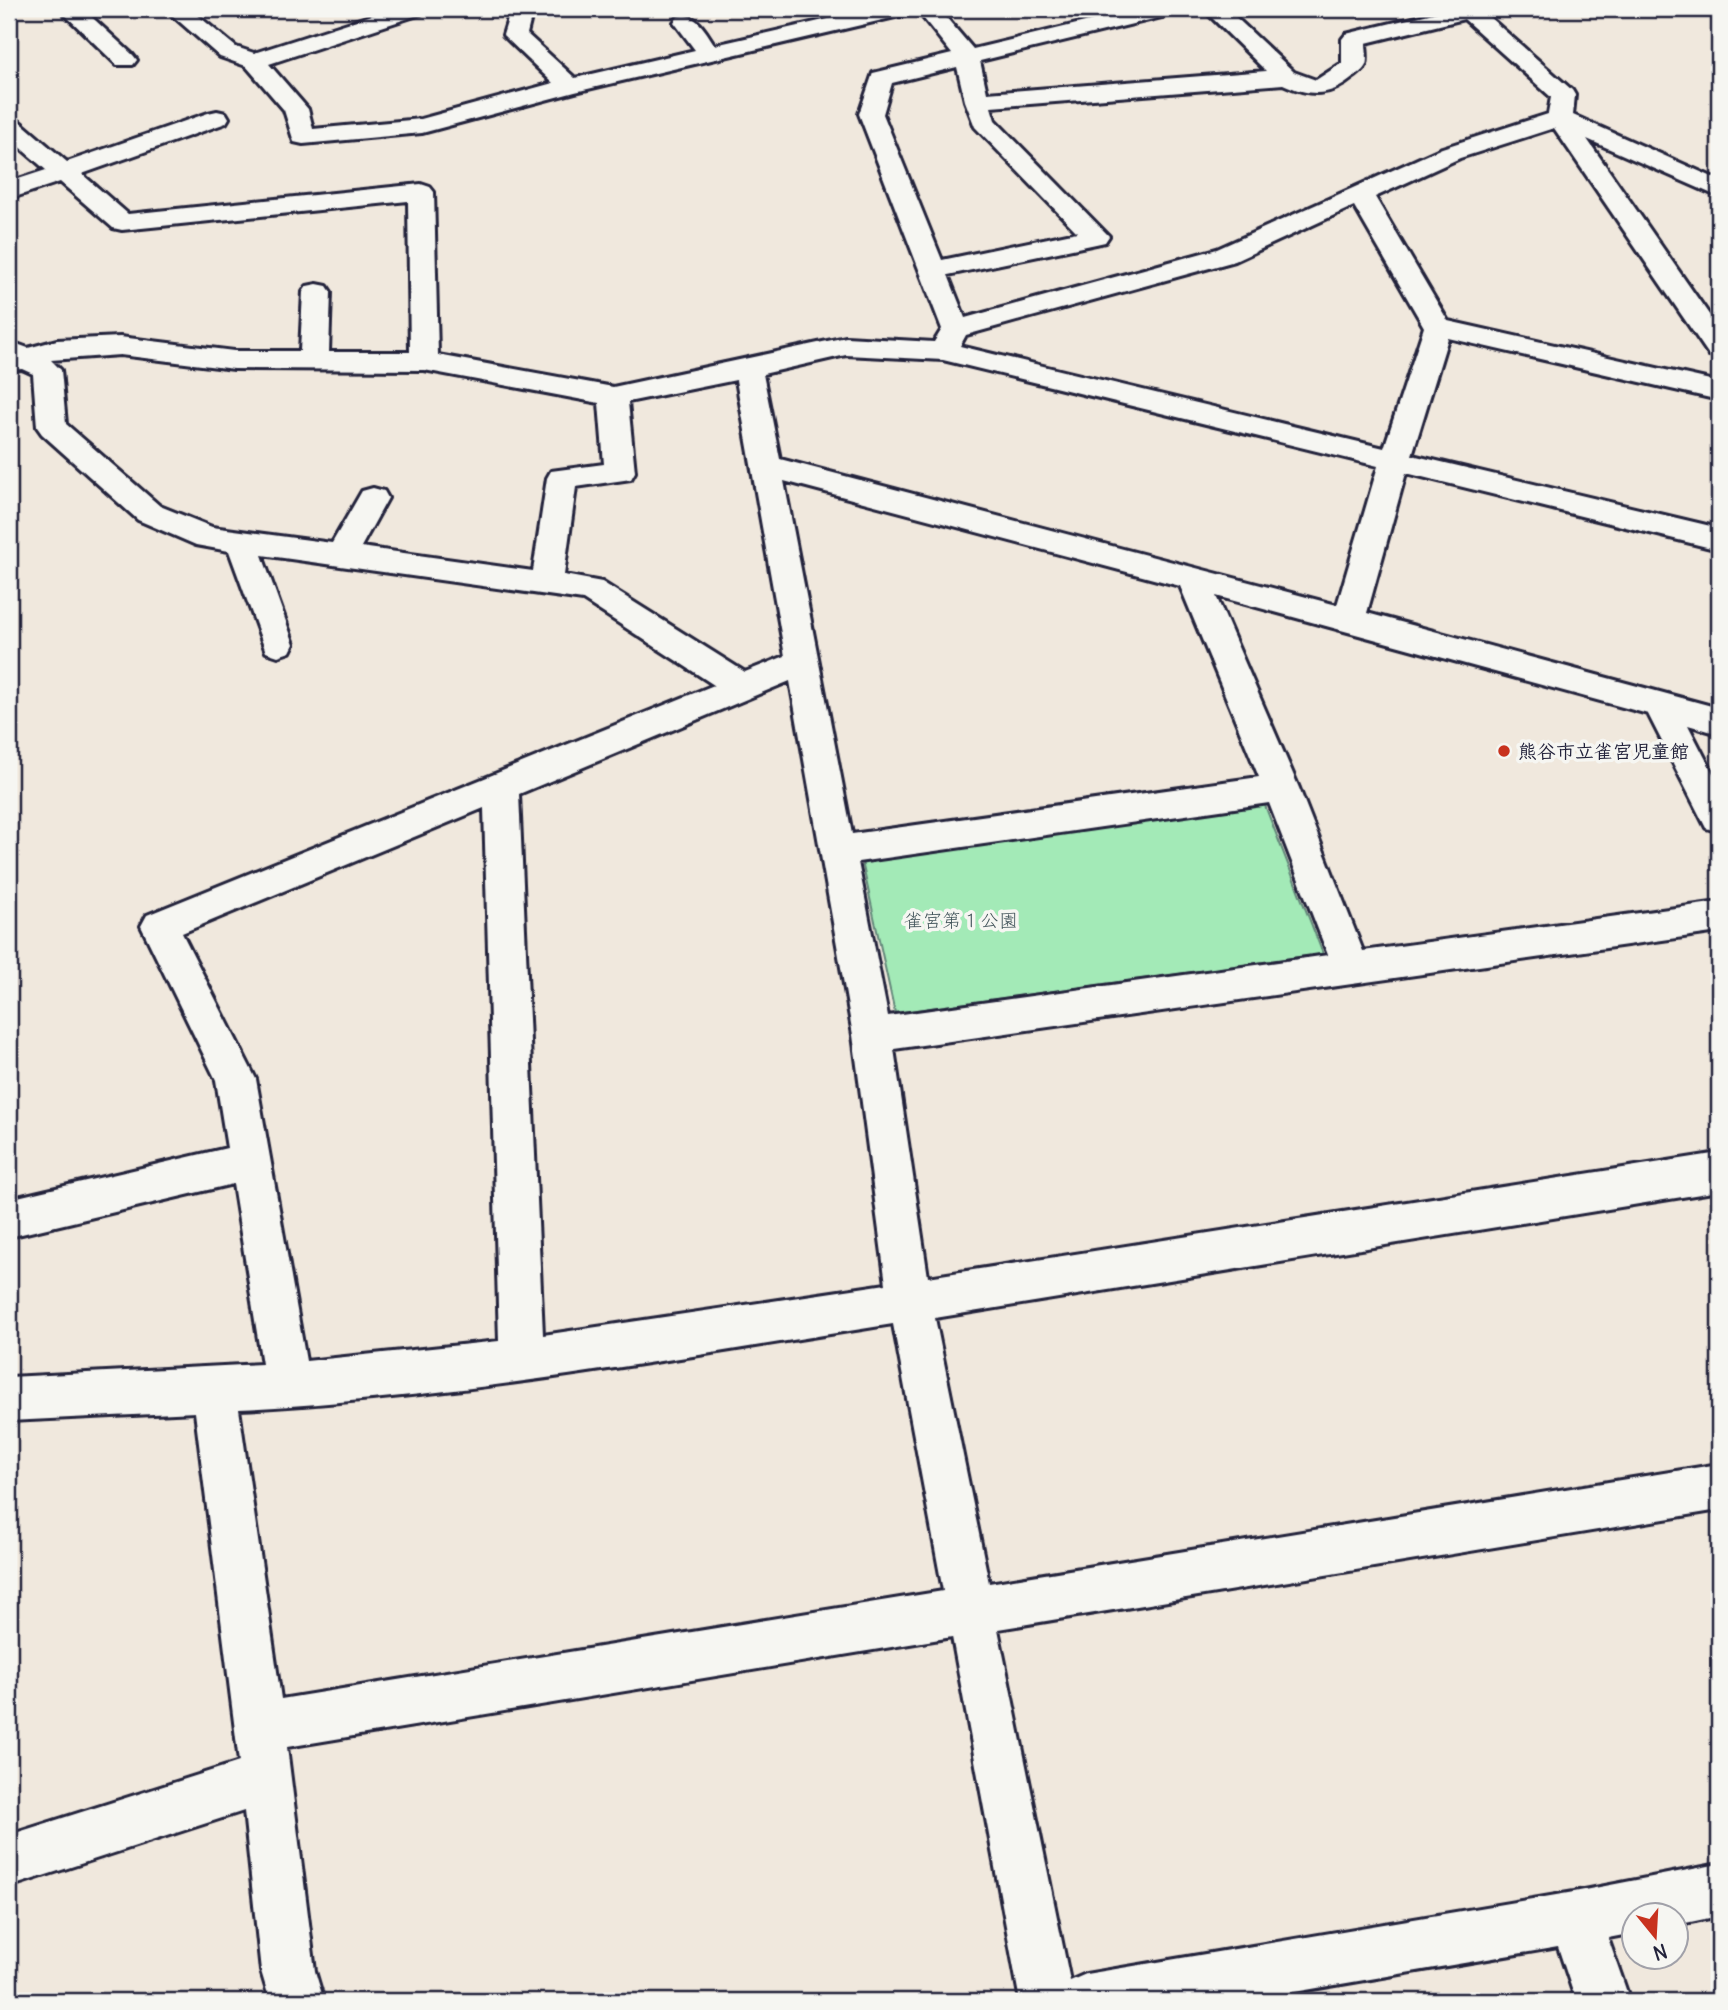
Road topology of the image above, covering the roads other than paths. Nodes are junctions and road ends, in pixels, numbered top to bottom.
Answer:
1 (70, 9) edge
2 (176, 9) edge
3 (413, 9) edge
4 (522, 9) edge
5 (900, 9) edge
6 (928, 9) edge
7 (1166, 9) edge
8 (1214, 9) edge
9 (687, 22) dead end
10 (709, 53) junction
11 (967, 56) junction
12 (125, 60) dead end
13 (254, 61) junction
14 (1286, 77) junction
15 (570, 86) junction
16 (977, 101) junction
17 (217, 118) dead end
18 (1560, 118) junction
19 (9, 125) edge
20 (63, 170) junction
21 (1719, 189) edge
22 (9, 191) edge
23 (1360, 194) junction
24 (934, 270) junction
25 (317, 292) dead end
26 (1438, 327) junction
27 (949, 340) junction
28 (1719, 349) edge
29 (14, 357) edge
30 (314, 361) junction
31 (424, 361) junction
32 (748, 368) junction
33 (1719, 391) edge
34 (614, 396) junction
35 (1395, 460) junction
36 (767, 466) junction
37 (373, 498) dead end
38 (1719, 539) edge
39 (241, 541) junction
40 (342, 553) junction
41 (1193, 580) junction
42 (547, 582) junction
43 (1349, 620) junction
44 (278, 644) dead end
45 (801, 663) junction
46 (744, 688) junction
47 (1660, 705) junction
48 (1719, 722) edge
49 (501, 786) junction
50 (1281, 788) junction
51 (1719, 818) edge
52 (840, 850) junction
53 (1719, 917) edge
54 (1352, 967) junction
55 (872, 1035) junction
56 (249, 1162) junction
57 (1719, 1171) edge
58 (9, 1218) edge
59 (910, 1301) junction
60 (523, 1360) junction
61 (288, 1385) junction
62 (214, 1387) junction
63 (9, 1399) edge
64 (1719, 1486) edge
65 (968, 1608) junction
66 (260, 1727) junction
67 (267, 1778) junction
68 (9, 1861) edge
69 (1719, 1890) edge
70 (1574, 1918) junction
71 (297, 2001) edge
72 (1047, 2001) edge
73 (1086, 2001) edge
74 (1603, 2001) edge

1 - 12 street
2 - 13 street
3 - 13 street
4 - 15 street
5 - 10 street
6 - 11 street
7 - 11 street
8 - 14 street
9 - 10 street
10 - 15 street
11 - 16 street
11 - 24 street
13 - 15 street
14 - 16 street
14 - 18 street
16 - 24 street
17 - 20 street
18 - 21 street
18 - 23 street
18 - 28 street
19 - 20 street
20 - 22 street
20 - 31 street
23 - 26 street
23 - 27 street
24 - 27 street
25 - 30 street
26 - 33 street
26 - 35 street
27 - 32 street
27 - 35 street
29 - 30 street
29 - 39 street
30 - 31 street
31 - 34 street
32 - 34 street
32 - 36 street
34 - 42 street
35 - 38 street
35 - 43 street
36 - 41 street
36 - 45 street
37 - 40 street
39 - 40 street
39 - 44 street
40 - 42 street
41 - 43 street
41 - 50 street
42 - 46 street
43 - 47 street
45 - 46 street
45 - 52 street
46 - 49 street
47 - 48 street
47 - 51 street
49 - 56 street
49 - 60 street
50 - 52 street
50 - 54 street
52 - 55 street
53 - 54 street
54 - 55 street
55 - 59 street
56 - 58 street
56 - 61 street
57 - 59 street
59 - 60 street
59 - 65 street
60 - 61 street
61 - 62 street
62 - 63 street
62 - 66 street
64 - 65 street
65 - 66 street
65 - 72 street
66 - 67 street
67 - 68 street
67 - 71 street
69 - 70 street
70 - 73 street
70 - 74 street

